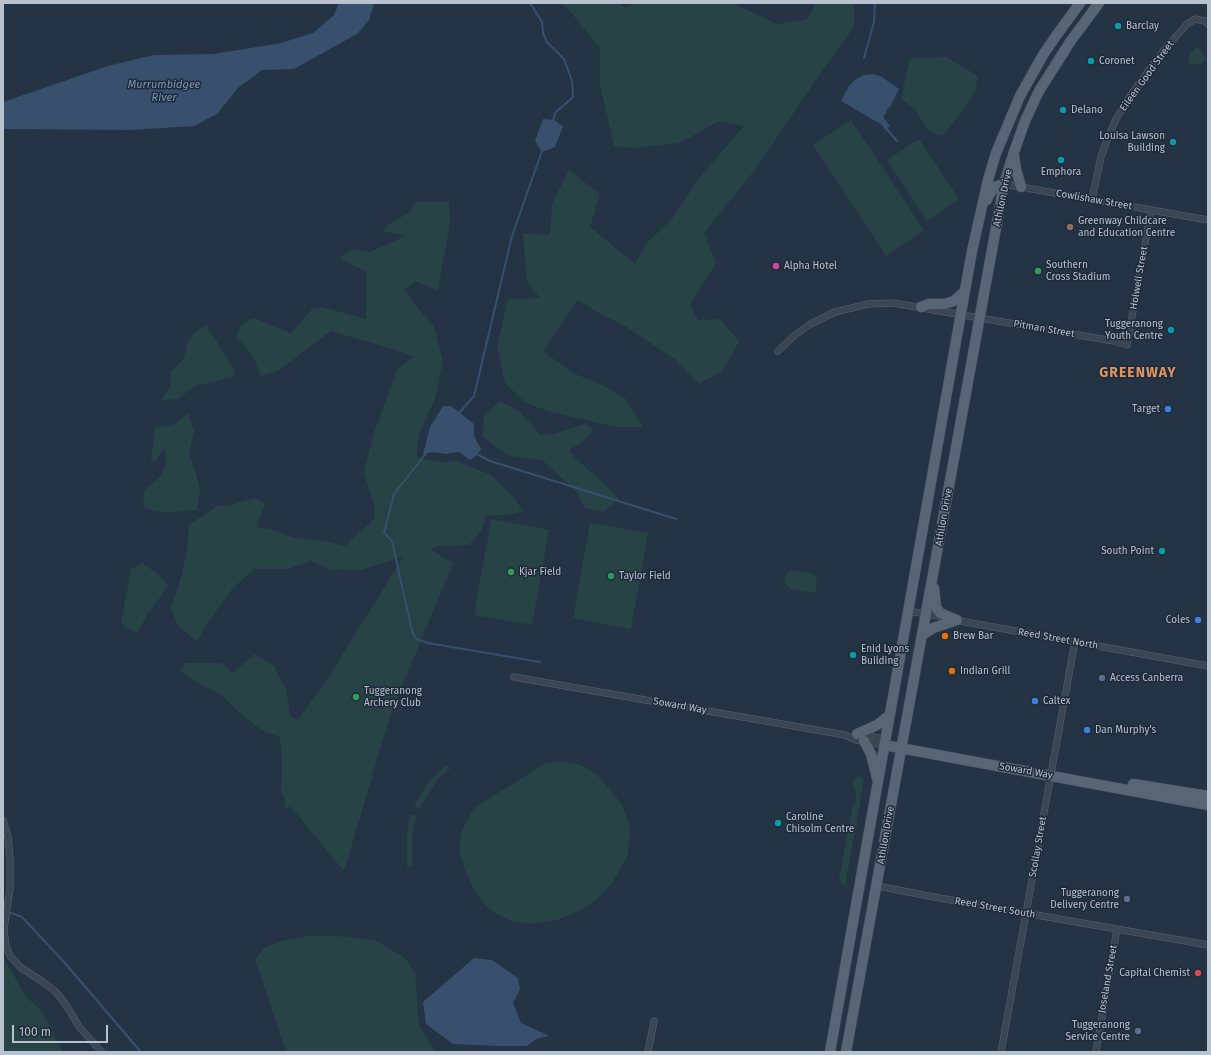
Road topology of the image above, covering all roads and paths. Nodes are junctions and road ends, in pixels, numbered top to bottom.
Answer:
1 (1080, 3) edge
2 (1099, 3) edge
3 (1208, 24) edge
4 (1014, 152) junction
5 (996, 153) junction
6 (1004, 184) junction
7 (1021, 187) junction
8 (1092, 199) junction
9 (1151, 210) junction
10 (1208, 220) edge
11 (977, 229) junction
12 (964, 292) junction
13 (921, 306) junction
14 (961, 314) junction
15 (980, 317) junction
16 (1127, 345) joint
17 (778, 351) dead end
18 (933, 576) junction
19 (908, 611) junction
20 (926, 614) junction
21 (957, 620) junction
22 (922, 635) junction
23 (1074, 641) junction
24 (1208, 666) edge
25 (514, 677) dead end
26 (890, 715) junction
27 (845, 735) junction
28 (860, 738) junction
29 (885, 742) junction
30 (902, 745) junction
31 (1051, 772) junction
32 (878, 782) junction
33 (1208, 796) edge
34 (1208, 805) edge
35 (3, 820) edge
36 (864, 858) junction
37 (876, 886) junction
38 (1026, 913) junction
39 (852, 927) junction
40 (1117, 929) junction
41 (1208, 945) edge
42 (654, 1021) dead end
43 (102, 1052) edge
44 (648, 1052) edge
45 (830, 1052) edge
46 (846, 1052) edge
47 (1001, 1052) edge
48 (1096, 1052) edge

1 - 5 main road, Athllon Drive
2 - 4 main road, Athllon Drive
3 - 8 street, Eileen Good Street
4 - 6 main road, Athllon Drive
4 - 7 main road
5 - 6 main road
5 - 11 main road, Athllon Drive
6 - 7 street, Cowlishaw Street
6 - 11 main road
6 - 15 main road, Athllon Drive
7 - 8 street, Cowlishaw Street
8 - 9 street, Cowlishaw Street
9 - 10 street, Cowlishaw Street
9 - 16 street, Holwell Street
11 - 12 main road, Athllon Drive
12 - 13 main road
12 - 14 main road, Athllon Drive
13 - 14 street, Pitman Street
13 - 17 street, Pitman Street
14 - 15 street, Pitman Street
14 - 19 main road, Athllon Drive
15 - 16 street, Pitman Street
15 - 18 main road, Athllon Drive
18 - 20 main road, Athllon Drive
18 - 21 main road
19 - 20 street, Reed Street North
19 - 26 main road, Athllon Drive
20 - 21 street, Reed Street North
20 - 22 main road, Athllon Drive
21 - 22 main road
21 - 23 street, Reed Street North
22 - 30 main road, Athllon Drive
23 - 24 street, Reed Street North
23 - 31 street, Scollay Street
25 - 27 street, Soward Way
26 - 28 main road
26 - 29 main road, Athllon Drive
27 - 28 street, Soward Way
27 - 28 street, Soward Way
28 - 29 street, Soward Way
28 - 29 street, Soward Way
28 - 32 main road
29 - 30 main road, Soward Way
29 - 32 main road, Athllon Drive
30 - 31 main road, Soward Way
30 - 37 main road, Athllon Drive
31 - 33 main road, Soward Way
31 - 34 main road, Soward Way
31 - 38 street, Scollay Street
32 - 36 main road, Athllon Drive
35 - 43 street
36 - 37 main road
36 - 39 main road, Athllon Drive
37 - 38 street, Reed Street South
37 - 39 main road
37 - 46 main road, Athllon Drive
38 - 40 street, Reed Street South
38 - 47 street, Scollay Street
39 - 45 main road, Athllon Drive
40 - 41 street, Reed Street South
40 - 48 street, Joseland Street
42 - 44 street

